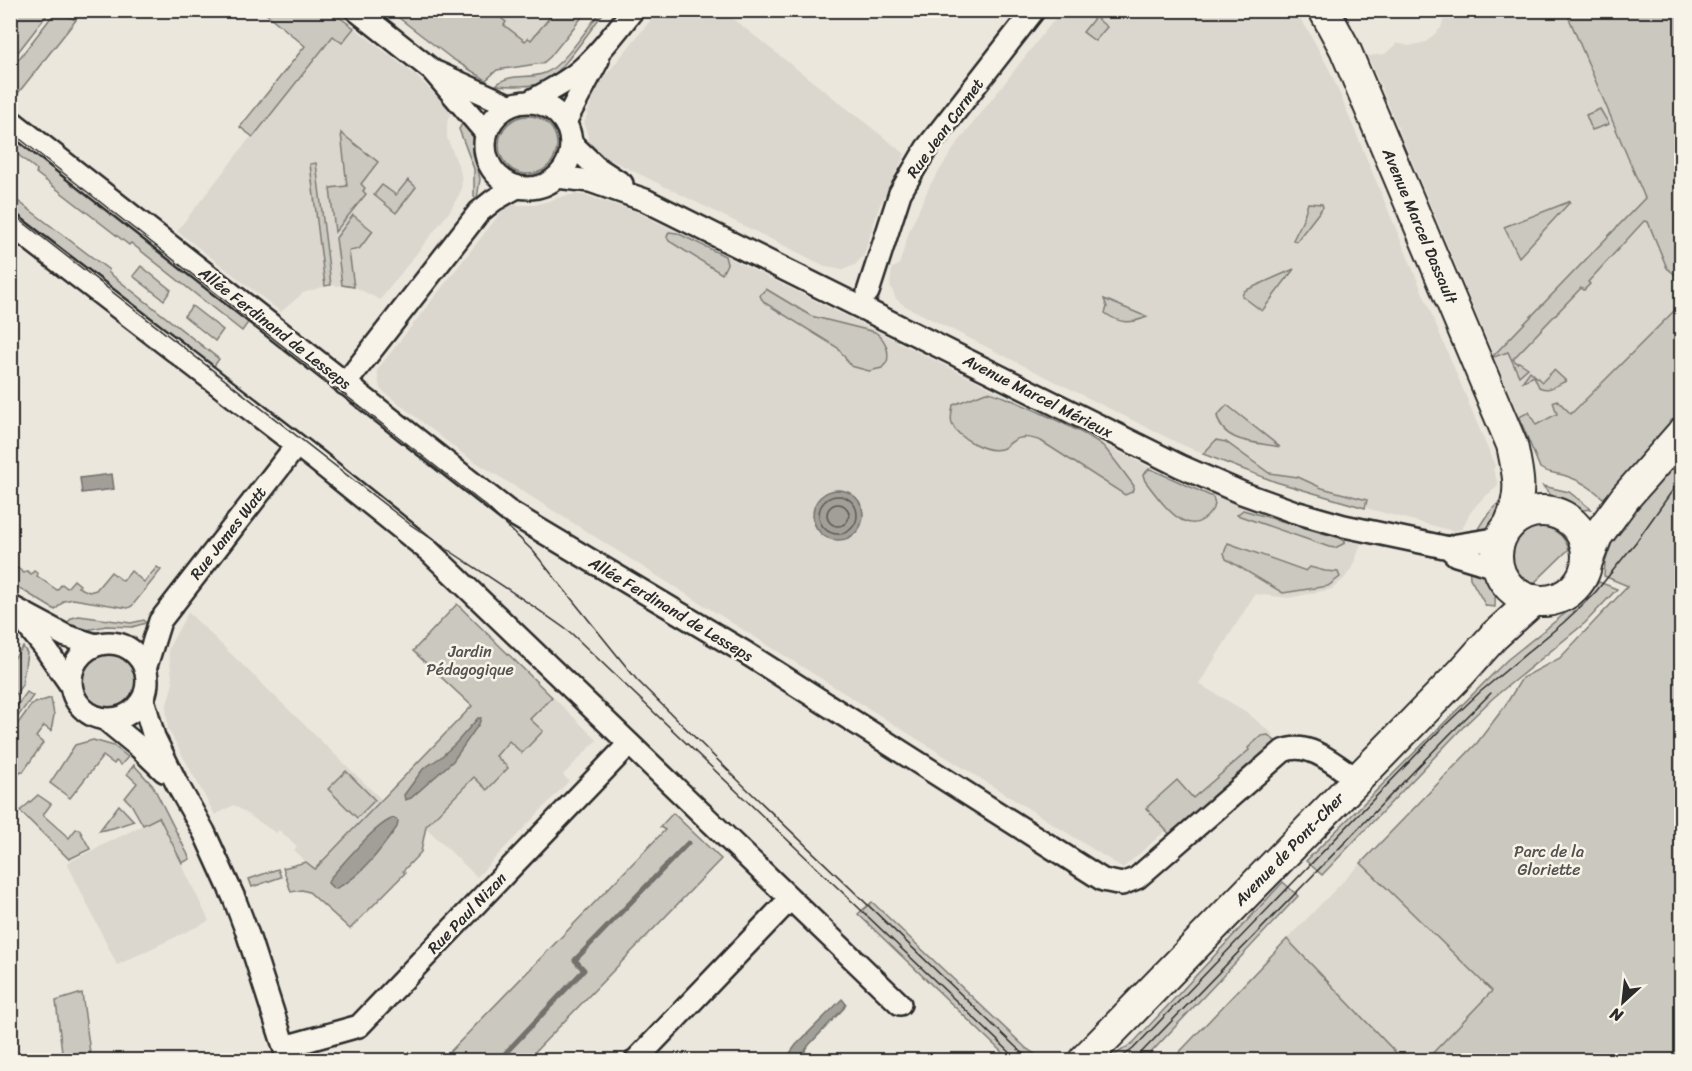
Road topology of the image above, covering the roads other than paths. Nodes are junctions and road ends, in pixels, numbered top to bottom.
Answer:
1 (356, 10) edge
2 (633, 10) edge
3 (1034, 10) edge
4 (1324, 10) edge
5 (609, 41) junction
6 (432, 70) junction
7 (531, 101) junction
8 (509, 105) junction
9 (10, 120) edge
10 (565, 122) junction
11 (486, 133) junction
12 (571, 143) junction
13 (489, 165) junction
14 (557, 177) junction
15 (517, 187) junction
16 (645, 200) junction
17 (479, 212) junction
18 (10, 224) edge
19 (868, 292) dead end
20 (345, 384) junction
21 (1682, 433) edge
22 (1512, 445) junction
23 (296, 446) junction
24 (1625, 498) junction
25 (1561, 516) junction
26 (1505, 532) junction
27 (1449, 548) junction
28 (1588, 559) junction
29 (1503, 576) junction
30 (1534, 600) junction
31 (13, 608) edge
32 (160, 621) junction
33 (1494, 636) junction
34 (106, 644) junction
35 (145, 669) junction
36 (70, 684) junction
37 (143, 699) junction
38 (106, 720) junction
39 (629, 744) junction
40 (1356, 779) junction
41 (177, 784) junction
42 (790, 899) junction
43 (900, 1005) dead end
44 (286, 1054) edge
45 (636, 1060) edge
46 (1084, 1060) edge

1 - 6 street
2 - 5 street
3 - 19 street, Rue Jean Carmet
4 - 22 main road, Avenue Marcel Dassault
5 - 7 street
5 - 10 street
6 - 8 street
6 - 11 street
7 - 8 street
7 - 10 street
8 - 11 street
9 - 20 street, Allée Ferdinand de Lesseps
10 - 12 street
11 - 13 street
12 - 14 street
12 - 16 street, Avenue Marcel Mérieux
13 - 15 street
13 - 17 street
14 - 15 street
14 - 16 street, Avenue Marcel Mérieux
15 - 17 street
16 - 27 street, Avenue Marcel Mérieux
17 - 20 street
18 - 23 street
20 - 40 street, Allée Ferdinand de Lesseps
21 - 24 main road
22 - 25 main road, Avenue Marcel Dassault
22 - 26 main road, Avenue Marcel Dassault
23 - 32 street, Rue James Watt
23 - 39 street
24 - 25 main road
24 - 28 main road
25 - 26 main road
25 - 28 main road
26 - 27 street, Avenue Marcel Mérieux
26 - 29 main road
27 - 29 street, Avenue Marcel Mérieux
28 - 30 main road
29 - 30 main road
29 - 33 main road, Avenue de Pont-Cher
30 - 33 main road, Avenue de Pont-Cher
31 - 34 street
31 - 36 street
32 - 34 street, Rue James Watt
32 - 35 street, Rue James Watt
33 - 40 main road, Avenue de Pont-Cher
34 - 35 street
34 - 36 street
35 - 37 street
36 - 38 street
37 - 38 street
37 - 41 street
38 - 41 street
39 - 42 street
39 - 44 street, Rue Paul Nizan
40 - 46 main road, Avenue de Pont-Cher
41 - 44 street
42 - 43 street
42 - 45 street

